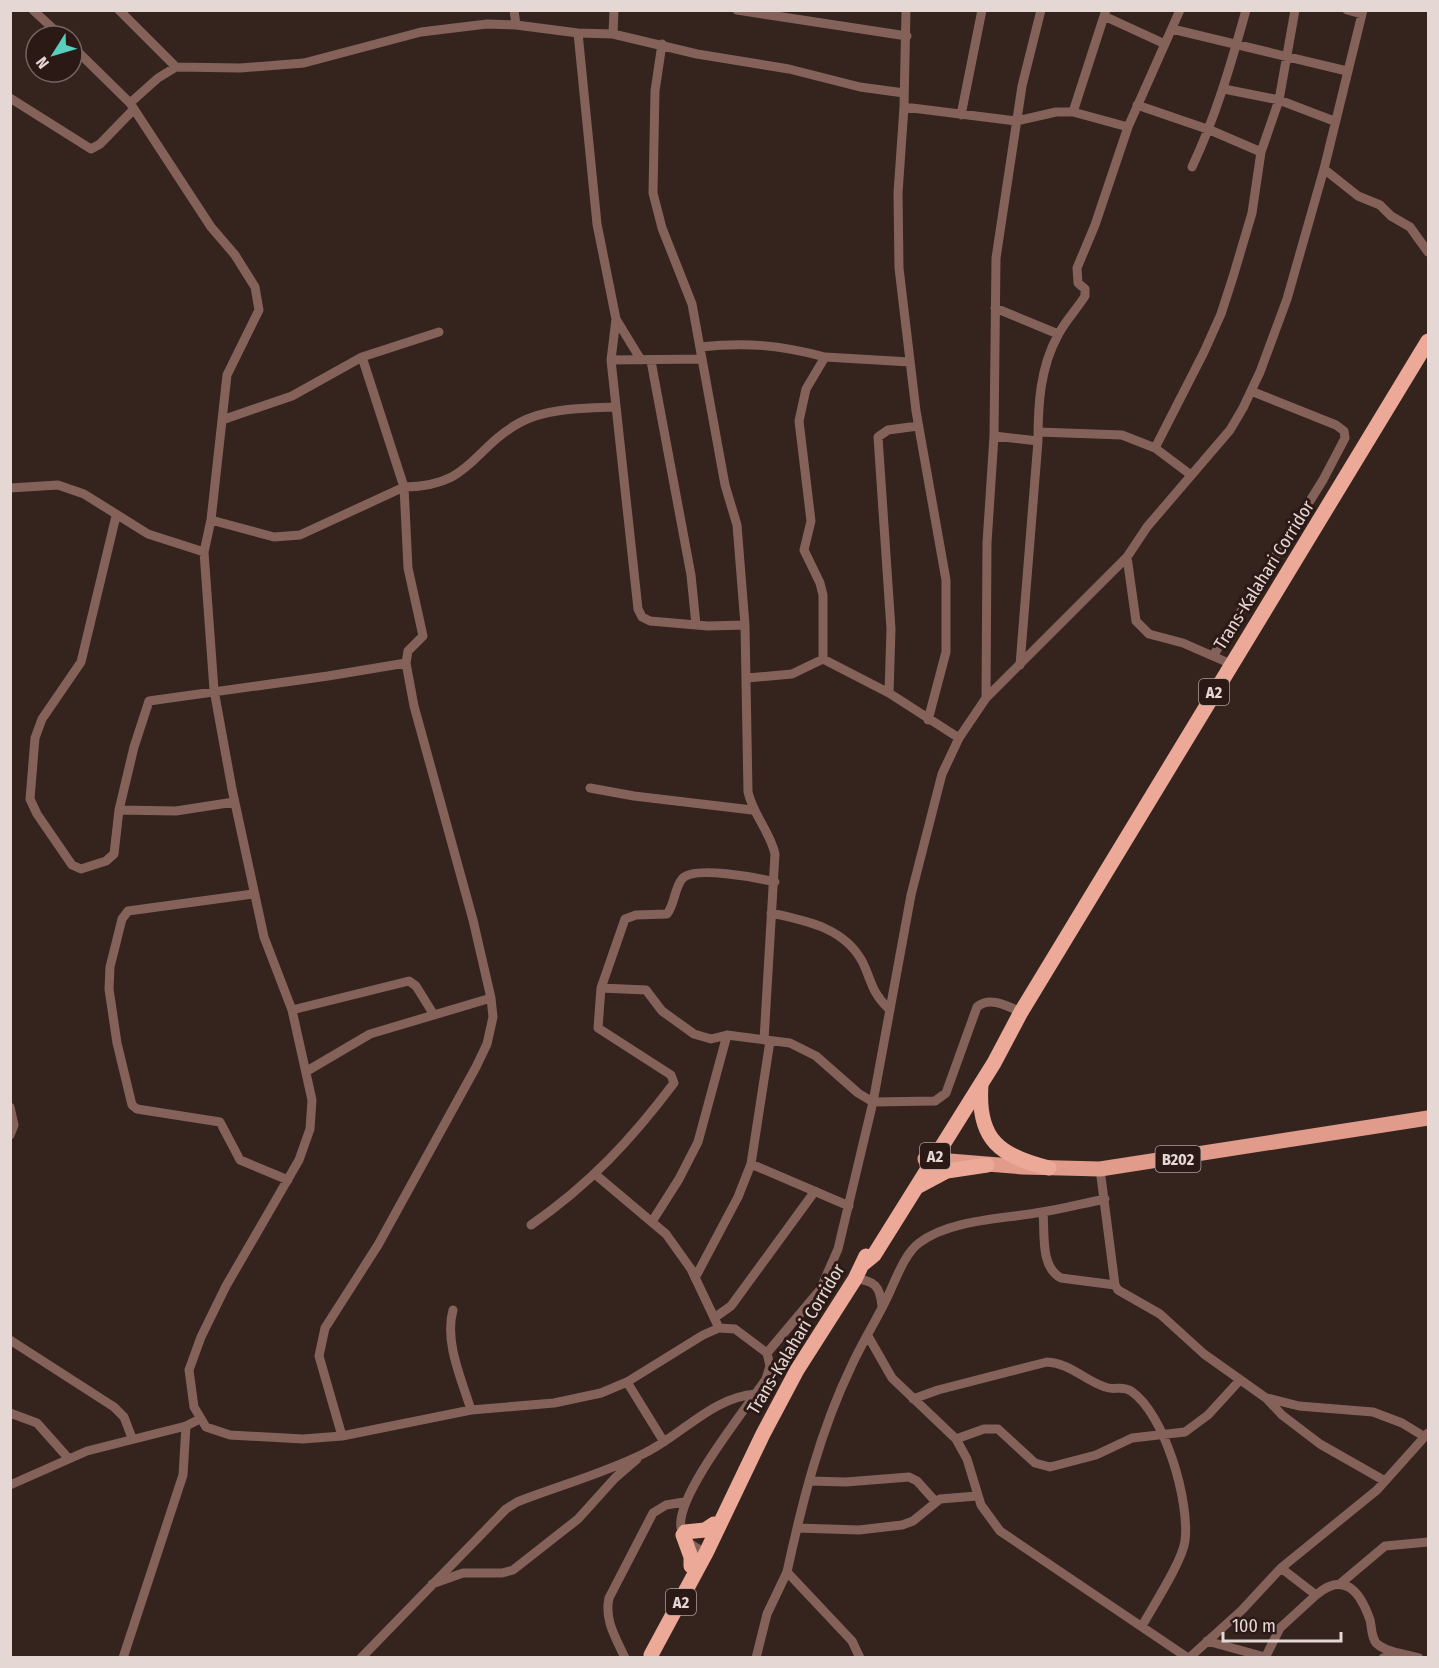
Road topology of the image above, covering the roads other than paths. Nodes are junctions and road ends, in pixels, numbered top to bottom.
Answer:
1 (33, 10) edge
2 (119, 10) edge
3 (514, 10) edge
4 (614, 10) edge
5 (737, 10) edge
6 (906, 10) edge
7 (981, 10) edge
8 (1041, 10) edge
9 (1180, 10) edge
10 (1246, 10) edge
11 (1295, 10) edge
12 (1347, 10) edge
13 (765, 12) edge
14 (1105, 13) edge
15 (1363, 13) edge
16 (48, 24) edge
17 (516, 25) junction
18 (1172, 29) junction
19 (578, 33) junction
20 (613, 34) junction
21 (907, 36) junction
22 (662, 44) junction
23 (1165, 44) junction
24 (1237, 44) junction
25 (1288, 55) junction
26 (84, 58) edge
27 (176, 67) junction
28 (1347, 71) junction
29 (1224, 89) junction
30 (904, 93) junction
31 (10, 98) edge
32 (1279, 100) junction
33 (1137, 105) junction
34 (132, 106) junction
35 (904, 107) junction
36 (1073, 112) junction
37 (961, 115) junction
38 (1334, 121) junction
39 (1016, 122) junction
40 (1128, 127) junction
41 (1210, 130) junction
42 (1261, 152) junction
43 (1192, 167) dead end
44 (1324, 169) junction
45 (1428, 252) edge
46 (995, 308) junction
47 (616, 319) junction
48 (439, 332) dead end
49 (1058, 334) junction
50 (1428, 341) edge
51 (700, 347) junction
52 (362, 357) junction
53 (825, 357) junction
54 (702, 359) junction
55 (611, 360) junction
56 (646, 361) junction
57 (910, 362) junction
58 (1251, 391) junction
59 (615, 407) junction
60 (225, 419) junction
61 (918, 426) junction
62 (994, 436) junction
63 (1038, 436) junction
64 (1155, 448) junction
65 (1191, 476) junction
66 (404, 487) junction
67 (10, 488) edge
68 (116, 516) junction
69 (211, 520) junction
70 (204, 552) junction
71 (1127, 556) junction
72 (696, 625) junction
73 (745, 625) junction
74 (1213, 656) junction
75 (823, 659) junction
76 (406, 663) junction
77 (1231, 664) junction
78 (1020, 665) junction
79 (747, 678) junction
80 (214, 690) junction
81 (889, 693) junction
82 (986, 698) junction
83 (928, 720) junction
84 (959, 738) junction
85 (590, 788) dead end
86 (234, 802) junction
87 (119, 810) junction
88 (752, 810) junction
89 (775, 882) junction
90 (253, 894) junction
91 (771, 914) junction
92 (601, 988) junction
93 (491, 998) junction
94 (889, 1009) junction
95 (292, 1010) junction
96 (1020, 1012) junction
97 (434, 1015) junction
98 (727, 1035) junction
99 (767, 1040) junction
100 (1002, 1044) junction
101 (307, 1071) junction
102 (982, 1082) junction
103 (873, 1102) junction
104 (10, 1107) edge
105 (1428, 1118) edge
106 (10, 1135) edge
107 (928, 1160) junction
108 (751, 1164) junction
109 (987, 1165) junction
110 (1049, 1168) junction
111 (1100, 1169) junction
112 (596, 1174) junction
113 (288, 1180) junction
114 (914, 1189) junction
115 (814, 1191) junction
116 (1105, 1199) junction
117 (849, 1206) junction
118 (1043, 1212) junction
119 (653, 1220) junction
120 (531, 1225) dead end
121 (863, 1264) junction
122 (695, 1278) junction
123 (855, 1279) junction
124 (1115, 1285) junction
125 (882, 1308) junction
126 (453, 1310) dead end
127 (714, 1318) junction
128 (719, 1328) junction
129 (868, 1336) junction
130 (10, 1340) edge
131 (767, 1353) junction
132 (1240, 1380) junction
133 (627, 1382) junction
134 (756, 1394) junction
135 (1266, 1398) junction
136 (913, 1400) junction
137 (471, 1410) junction
138 (10, 1413) edge
139 (200, 1419) junction
140 (186, 1426) junction
141 (763, 1434) junction
142 (1427, 1435) edge
143 (342, 1436) junction
144 (1162, 1436) junction
145 (132, 1438) junction
146 (956, 1439) junction
147 (664, 1442) junction
148 (644, 1454) junction
149 (69, 1459) junction
150 (809, 1481) junction
151 (1385, 1481) junction
152 (10, 1485) edge
153 (977, 1496) junction
154 (935, 1501) junction
155 (684, 1502) junction
156 (714, 1524) junction
157 (797, 1528) junction
158 (683, 1532) junction
159 (1428, 1542) edge
160 (705, 1549) junction
161 (692, 1566) junction
162 (1281, 1568) junction
163 (787, 1572) junction
164 (1341, 1583) junction
165 (430, 1584) junction
166 (1316, 1595) junction
167 (1142, 1626) junction
168 (1207, 1641) junction
169 (1398, 1653) junction
170 (650, 1656) edge
171 (1265, 1657) edge
172 (123, 1658) edge
173 (361, 1658) edge
174 (625, 1658) edge
175 (756, 1658) edge
176 (860, 1658) edge
177 (1189, 1658) edge
178 (1383, 1658) edge
179 (1419, 1658) edge

1 - 16 street
2 - 27 street
3 - 17 street
4 - 20 street
5 - 13 street
6 - 21 street
7 - 37 street
8 - 39 street
9 - 18 street
10 - 24 street
11 - 25 street
12 - 15 street
13 - 21 street
14 - 23 street
14 - 36 street
15 - 28 street
17 - 19 street
17 - 27 street
18 - 23 street
18 - 24 street
19 - 20 street
19 - 47 street
20 - 22 street
21 - 30 street
22 - 30 street
22 - 51 street
23 - 33 street
24 - 25 street
24 - 29 street
25 - 28 street
25 - 32 street
26 - 34 street
27 - 34 street
28 - 38 street
29 - 32 street
29 - 41 street
30 - 35 street
31 - 34 street
32 - 38 street
32 - 42 street
33 - 40 street
33 - 41 street
34 - 60 street
35 - 37 street
35 - 57 street
36 - 39 street
36 - 40 street
37 - 39 street
38 - 44 street
39 - 46 street
40 - 49 street
41 - 42 street
41 - 43 street
42 - 64 street
44 - 45 street
44 - 58 street
46 - 49 street
46 - 62 street
47 - 55 street
47 - 56 street
48 - 52 street
49 - 63 street
50 - 77 highway, Trans-Kalahari Corridor / A2
51 - 53 street
51 - 54 street
52 - 60 street
52 - 66 street
53 - 57 street
53 - 75 street
54 - 56 street
54 - 73 street
55 - 56 street
55 - 59 street
56 - 72 street
57 - 61 street
58 - 65 street
58 - 74 street
59 - 66 street
59 - 72 street
60 - 69 street
61 - 81 street
61 - 83 street
62 - 63 street
62 - 82 street
63 - 64 street
63 - 78 street
64 - 65 street
65 - 71 street
66 - 69 street
66 - 76 street
67 - 68 street
68 - 70 street
68 - 87 street
69 - 70 street
70 - 80 street
71 - 74 street
71 - 78 street
72 - 73 street
73 - 79 street
74 - 77 street
75 - 79 street
75 - 81 street
76 - 80 street
76 - 93 street
77 - 96 highway, Trans-Kalahari Corridor / A2
78 - 82 street
79 - 88 street
80 - 86 street
80 - 87 street
81 - 83 street
82 - 84 street
83 - 84 street
84 - 94 street
85 - 88 street
86 - 87 street
86 - 90 street
88 - 89 street
89 - 91 street
89 - 92 street
90 - 95 street
90 - 113 street
91 - 94 street
91 - 99 street
92 - 98 street
92 - 112 street
93 - 97 street
93 - 143 street
94 - 103 street
95 - 97 street
95 - 101 street
96 - 100 highway, Trans-Kalahari Corridor / A2
96 - 103 street
97 - 101 street
98 - 99 street
98 - 119 street
99 - 103 street
99 - 108 street
100 - 102 highway, Trans-Kalahari Corridor / A2
100 - 107 highway, Trans-Kalahari Corridor / A2
101 - 113 street
102 - 107 highway, Trans-Kalahari Corridor / A2
102 - 110 highway
103 - 117 street
104 - 106 street
105 - 111 main road, B202
107 - 109 main road, B202
107 - 114 highway, Trans-Kalahari Corridor / A2
107 - 121 highway, Trans-Kalahari Corridor / A2
108 - 115 street
108 - 122 street
109 - 110 main road, B202
109 - 114 highway
110 - 111 main road, B202
111 - 116 street
112 - 119 street
112 - 120 street
113 - 139 street
114 - 121 highway, Trans-Kalahari Corridor / A2
115 - 117 street
115 - 127 street
116 - 118 street
116 - 124 street
117 - 131 street
118 - 124 street
118 - 125 street
119 - 122 street
121 - 123 highway, Trans-Kalahari Corridor / A2
122 - 127 street
123 - 125 street
123 - 141 highway, Trans-Kalahari Corridor / A2
124 - 132 street
125 - 129 street
126 - 137 street
127 - 128 street
128 - 131 street
128 - 133 street
129 - 136 street
129 - 150 street
130 - 145 street
131 - 134 street
132 - 135 street
132 - 144 street
133 - 137 street
133 - 147 street
134 - 147 street
134 - 155 street
135 - 142 street
135 - 151 street
136 - 144 street
136 - 146 street
137 - 143 street
138 - 149 street
139 - 140 street
139 - 143 street
140 - 145 street
140 - 172 street
141 - 156 highway, Trans-Kalahari Corridor / A2
141 - 160 highway, Trans-Kalahari Corridor / A2
142 - 151 street
144 - 146 street
144 - 167 street
145 - 149 street
146 - 153 street
147 - 148 street
148 - 165 street
148 - 165 street
149 - 152 street
150 - 154 street
150 - 157 street
151 - 162 street
153 - 154 street
153 - 167 street
154 - 157 street
155 - 158 street
155 - 174 street
156 - 158 highway
156 - 160 highway, Trans-Kalahari Corridor / A2
157 - 163 street
158 - 160 street
158 - 161 highway
159 - 164 street
160 - 161 highway, A2
160 - 170 highway, A2
161 - 170 highway, A2
162 - 166 street
162 - 168 street
163 - 175 street
163 - 176 street
164 - 166 street
164 - 169 street
165 - 173 street
166 - 171 street
167 - 177 street
168 - 171 street
168 - 177 street
169 - 178 street
169 - 179 street

